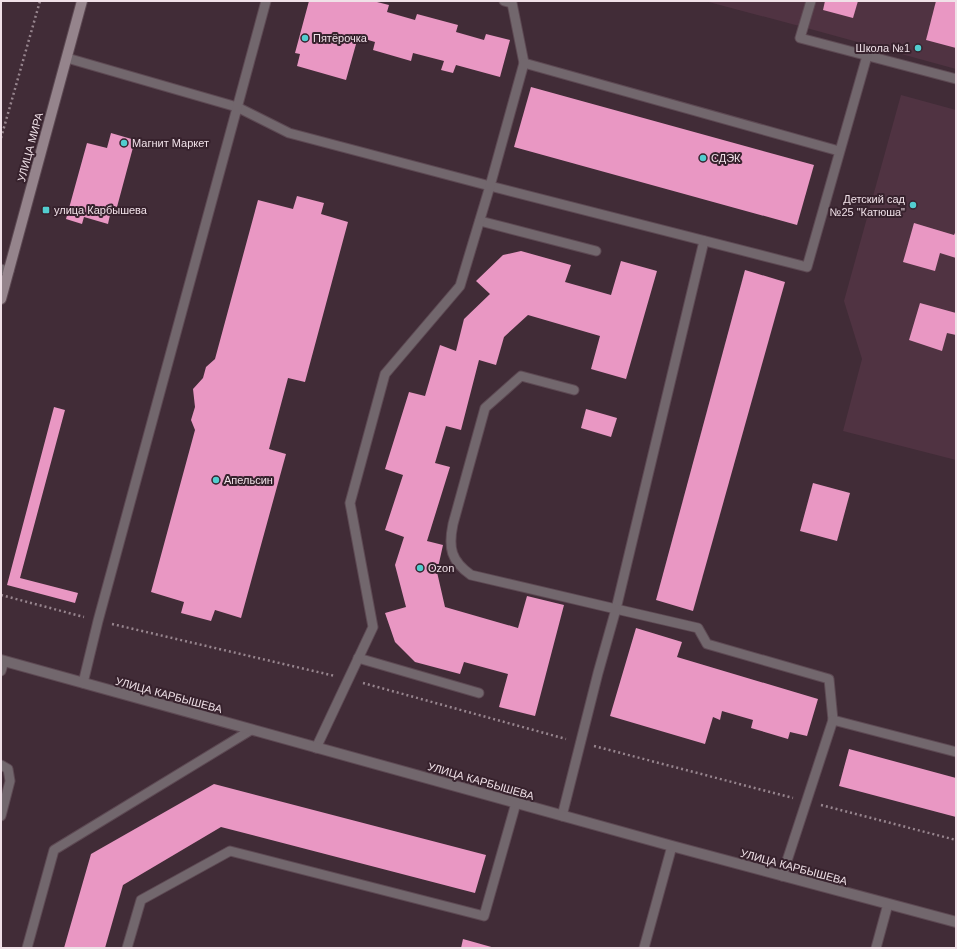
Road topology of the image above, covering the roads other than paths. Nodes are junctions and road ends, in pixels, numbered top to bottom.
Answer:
1 (82, 1) edge
2 (266, 1) edge
3 (504, 1) edge
4 (811, 1) edge
5 (867, 56) junction
6 (67, 58) junction
7 (524, 63) junction
8 (956, 79) edge
9 (237, 107) junction
10 (839, 152) junction
11 (490, 186) junction
12 (480, 221) junction
13 (704, 241) junction
14 (596, 251) dead end
15 (5, 270) edge
16 (1, 299) edge
17 (574, 390) dead end
18 (616, 609) junction
19 (358, 658) junction
20 (2, 661) edge
21 (1, 671) edge
22 (83, 683) junction
23 (479, 692) dead end
24 (833, 720) junction
25 (251, 730) junction
26 (316, 748) junction
27 (956, 752) edge
28 (1, 765) edge
29 (516, 803) junction
30 (1, 816) edge
31 (562, 816) junction
32 (672, 846) junction
33 (782, 876) junction
34 (888, 904) junction
35 (956, 922) edge
36 (27, 948) edge
37 (127, 948) edge
38 (644, 948) edge
39 (876, 948) edge

1 - 6 main road, УЛИЦА МИРА
2 - 9 lane
3 - 7 lane
4 - 5 lane
5 - 8 lane
5 - 10 lane
6 - 9 lane
6 - 15 main road, УЛИЦА МИРА
7 - 10 lane
7 - 11 lane
9 - 11 lane
9 - 22 lane
10 - 13 lane
11 - 12 lane
11 - 13 lane
12 - 14 lane
12 - 19 lane
13 - 18 lane
15 - 16 main road, УЛИЦА МИРА
17 - 18 lane
18 - 24 lane
18 - 31 lane
19 - 23 lane
19 - 26 lane
20 - 21 lane
20 - 22 street, УЛИЦА КАРБЫШЕВА
22 - 25 street, УЛИЦА КАРБЫШЕВА
24 - 27 lane
24 - 33 lane
25 - 26 street, УЛИЦА КАРБЫШЕВА
25 - 36 lane
26 - 29 street, УЛИЦА КАРБЫШЕВА
28 - 30 lane
29 - 31 street, УЛИЦА КАРБЫШЕВА
29 - 37 lane
31 - 32 street, УЛИЦА КАРБЫШЕВА
32 - 33 street, УЛИЦА КАРБЫШЕВА
32 - 38 lane
33 - 34 street, УЛИЦА КАРБЫШЕВА
34 - 35 street, УЛИЦА КАРБЫШЕВА
34 - 39 lane

